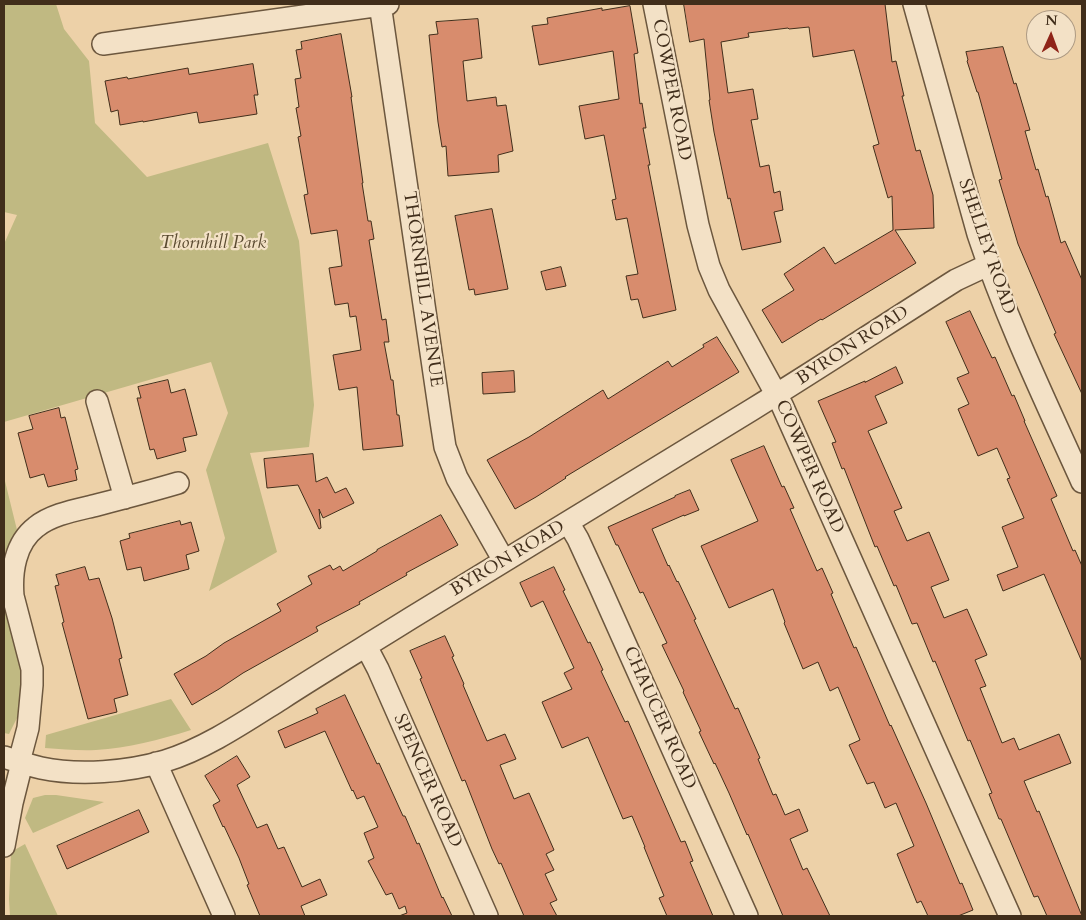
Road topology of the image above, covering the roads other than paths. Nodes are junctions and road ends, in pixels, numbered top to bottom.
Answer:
1 (382, 4) edge
2 (654, 4) edge
3 (914, 4) edge
4 (102, 44) dead end
5 (988, 265) junction
6 (776, 394) junction
7 (97, 401) dead end
8 (1082, 482) edge
9 (178, 484) dead end
10 (125, 498) junction
11 (568, 522) junction
12 (504, 561) junction
13 (366, 646) junction
14 (15, 760) edge
15 (156, 763) junction
16 (4, 846) edge
17 (224, 916) edge
18 (487, 916) edge
19 (747, 916) edge
20 (1010, 916) edge

1 - 4 street
1 - 12 street, THORNHILL AVENUE
2 - 6 street, COWPER ROAD
3 - 5 street, SHELLEY ROAD
5 - 6 street, BYRON ROAD
5 - 8 street, SHELLEY ROAD
6 - 11 street, BYRON ROAD
6 - 20 street, COWPER ROAD
7 - 10 street
9 - 10 street
10 - 14 street
11 - 12 street, BYRON ROAD
11 - 19 street, CHAUCER ROAD
12 - 13 street, BYRON ROAD
13 - 15 street, BYRON ROAD
13 - 18 street, SPENCER ROAD
14 - 15 street, BYRON ROAD
14 - 16 street
15 - 17 street

